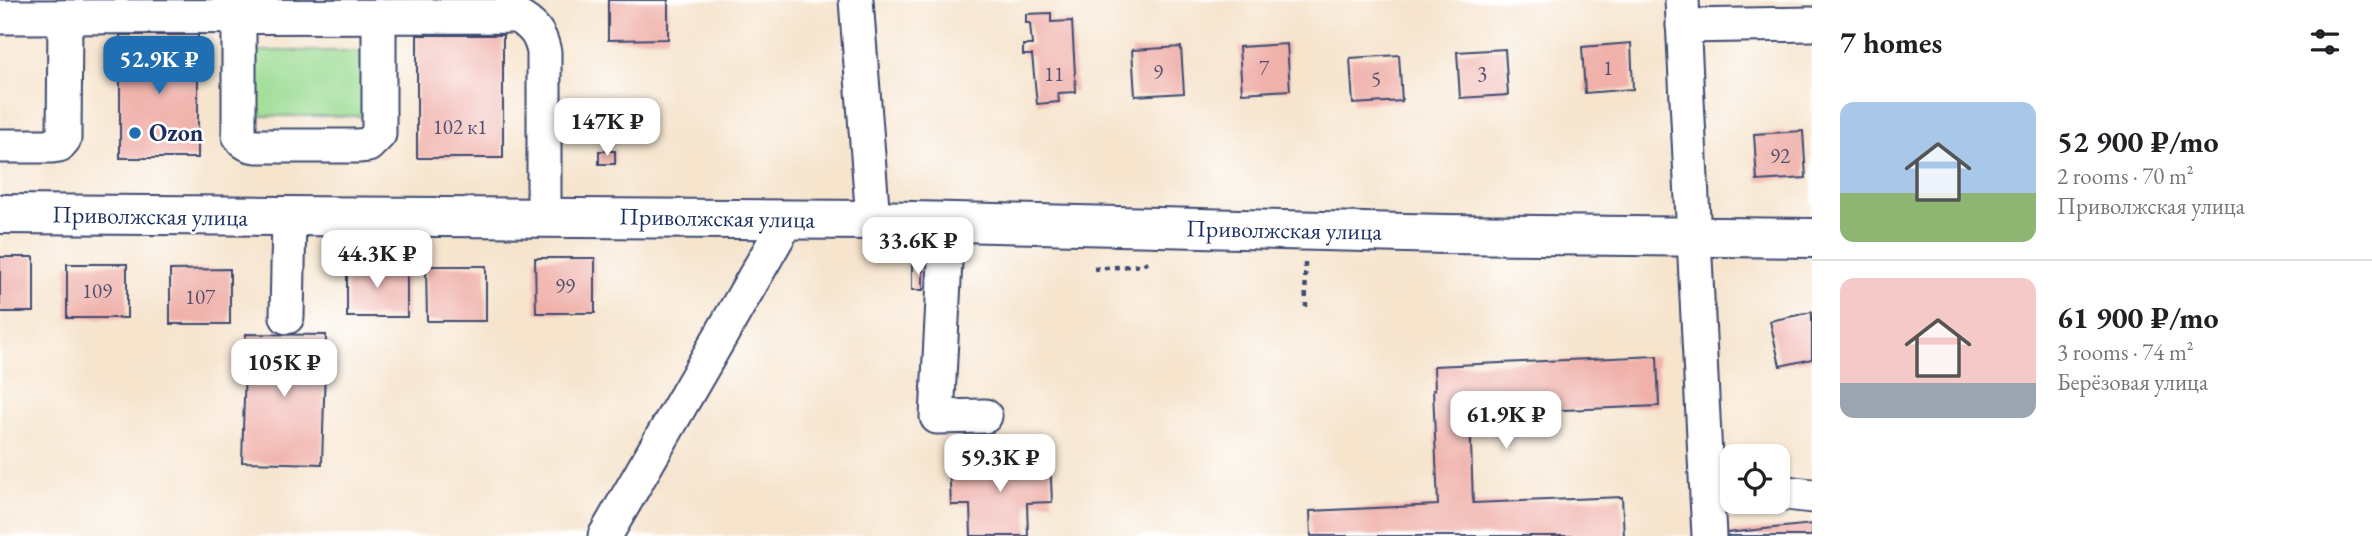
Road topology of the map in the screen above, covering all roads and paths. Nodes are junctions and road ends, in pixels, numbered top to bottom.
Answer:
1 (856, 0) edge
2 (1682, 13) edge
3 (239, 16) junction
4 (379, 16) junction
5 (0, 17) edge
6 (65, 17) junction
7 (1812, 24) edge
8 (0, 146) edge
9 (0, 214) edge
10 (544, 216) junction
11 (289, 217) junction
12 (788, 219) junction
13 (873, 219) junction
14 (947, 222) junction
15 (1695, 238) junction
16 (1812, 238) edge
17 (287, 317) dead end
18 (985, 416) dead end
19 (1719, 485) edge
20 (1790, 493) edge
21 (1812, 496) edge
22 (605, 536) edge
23 (1709, 536) edge

1 - 13 street
2 - 7 street
2 - 15 street
3 - 4 street
3 - 4 street
3 - 6 street
4 - 10 street
5 - 6 street
6 - 8 street
9 - 11 main road, Приволжская улица
10 - 11 main road, Приволжская улица
10 - 12 main road, Приволжская улица
11 - 17 street
12 - 13 main road, Приволжская улица
12 - 22 street
13 - 14 main road, Приволжская улица
14 - 15 main road, Приволжская улица
14 - 18 street
15 - 16 main road, Приволжская улица
15 - 19 street
19 - 23 street
20 - 21 street

